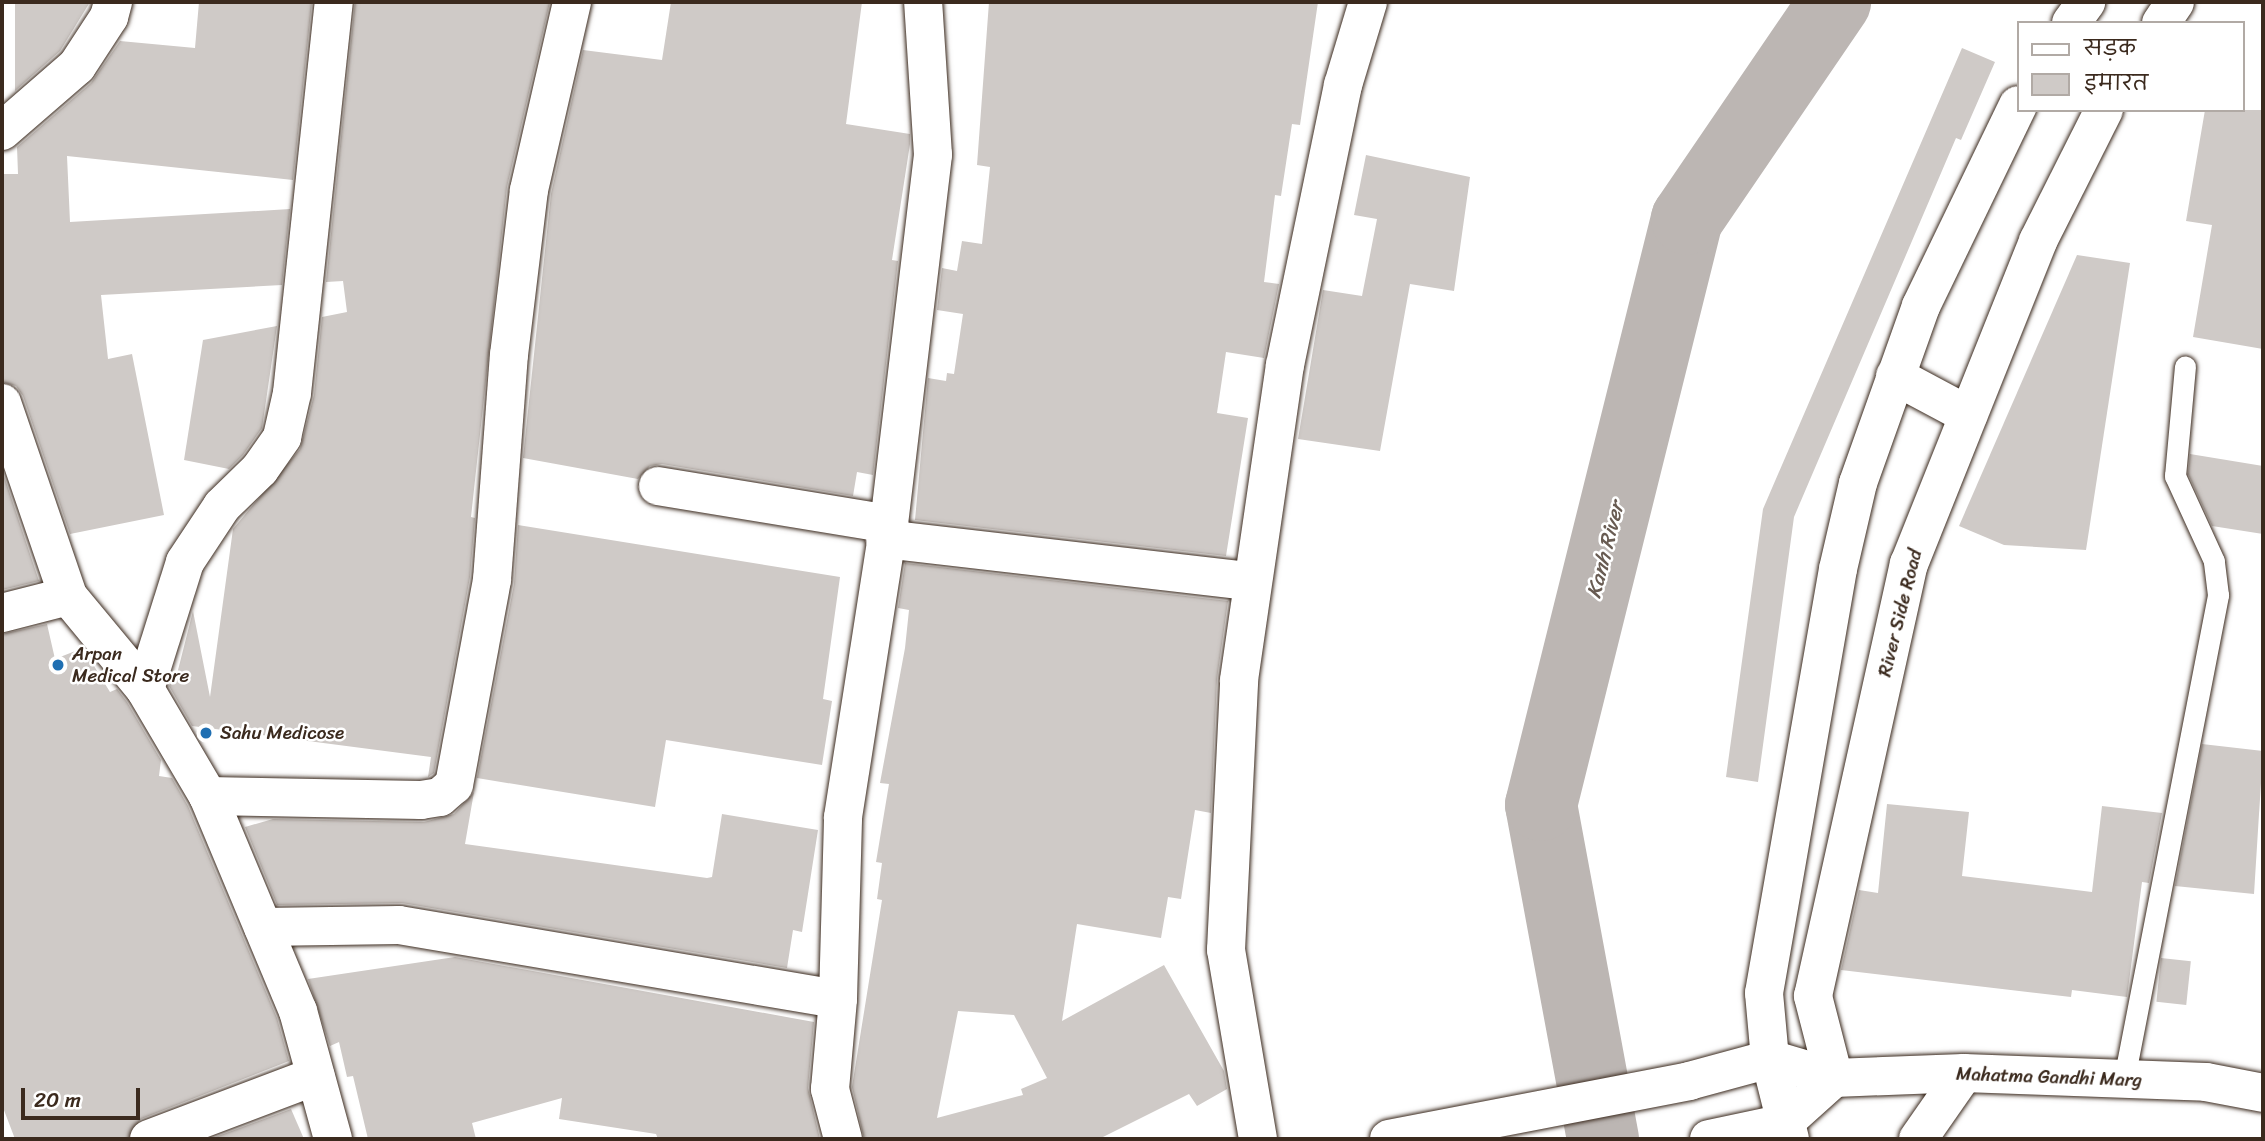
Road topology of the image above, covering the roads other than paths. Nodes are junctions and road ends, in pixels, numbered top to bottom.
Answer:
1 (113, 2) edge
2 (334, 2) edge
3 (572, 2) edge
4 (923, 2) edge
5 (1368, 2) edge
6 (2086, 2) edge
7 (2175, 2) edge
8 (2072, 21) edge
9 (2162, 21) edge
10 (2016, 109) edge
11 (2103, 112) edge
12 (2, 131) edge
13 (2185, 366) dead end
14 (1895, 376) junction
15 (2, 403) edge
16 (1968, 415) junction
17 (658, 486) dead end
18 (887, 531) junction
19 (1250, 581) junction
20 (68, 596) junction
21 (2, 613) edge
22 (145, 689) junction
23 (208, 796) junction
24 (263, 927) junction
25 (838, 999) junction
26 (1770, 1059) junction
27 (1964, 1073) junction
28 (316, 1076) junction
29 (1834, 1078) junction
30 (2124, 1079) junction
31 (2263, 1093) edge
32 (1787, 1131) edge
33 (149, 1139) edge
34 (333, 1139) edge
35 (842, 1139) edge
36 (1258, 1139) edge
37 (1389, 1139) edge
38 (1709, 1139) edge
39 (1919, 1139) edge

1 - 12 street
2 - 22 street
3 - 23 street
4 - 18 street
5 - 19 street
6 - 8 street
7 - 9 street
10 - 14 street
11 - 16 street, River Side Road
13 - 30 lane
14 - 16 street
14 - 26 street
15 - 20 street
16 - 29 street, River Side Road
17 - 18 street
18 - 19 street
18 - 25 street
19 - 36 street
20 - 21 street
20 - 22 street
22 - 23 street
23 - 24 street
24 - 25 street
24 - 28 street
25 - 35 street
26 - 29 street
26 - 32 street
26 - 37 street
27 - 29 street, Mahatma Gandhi Marg
27 - 30 street, Mahatma Gandhi Marg
27 - 39 street
28 - 33 street
28 - 34 street
29 - 32 street
30 - 31 street, Mahatma Gandhi Marg
32 - 38 street

